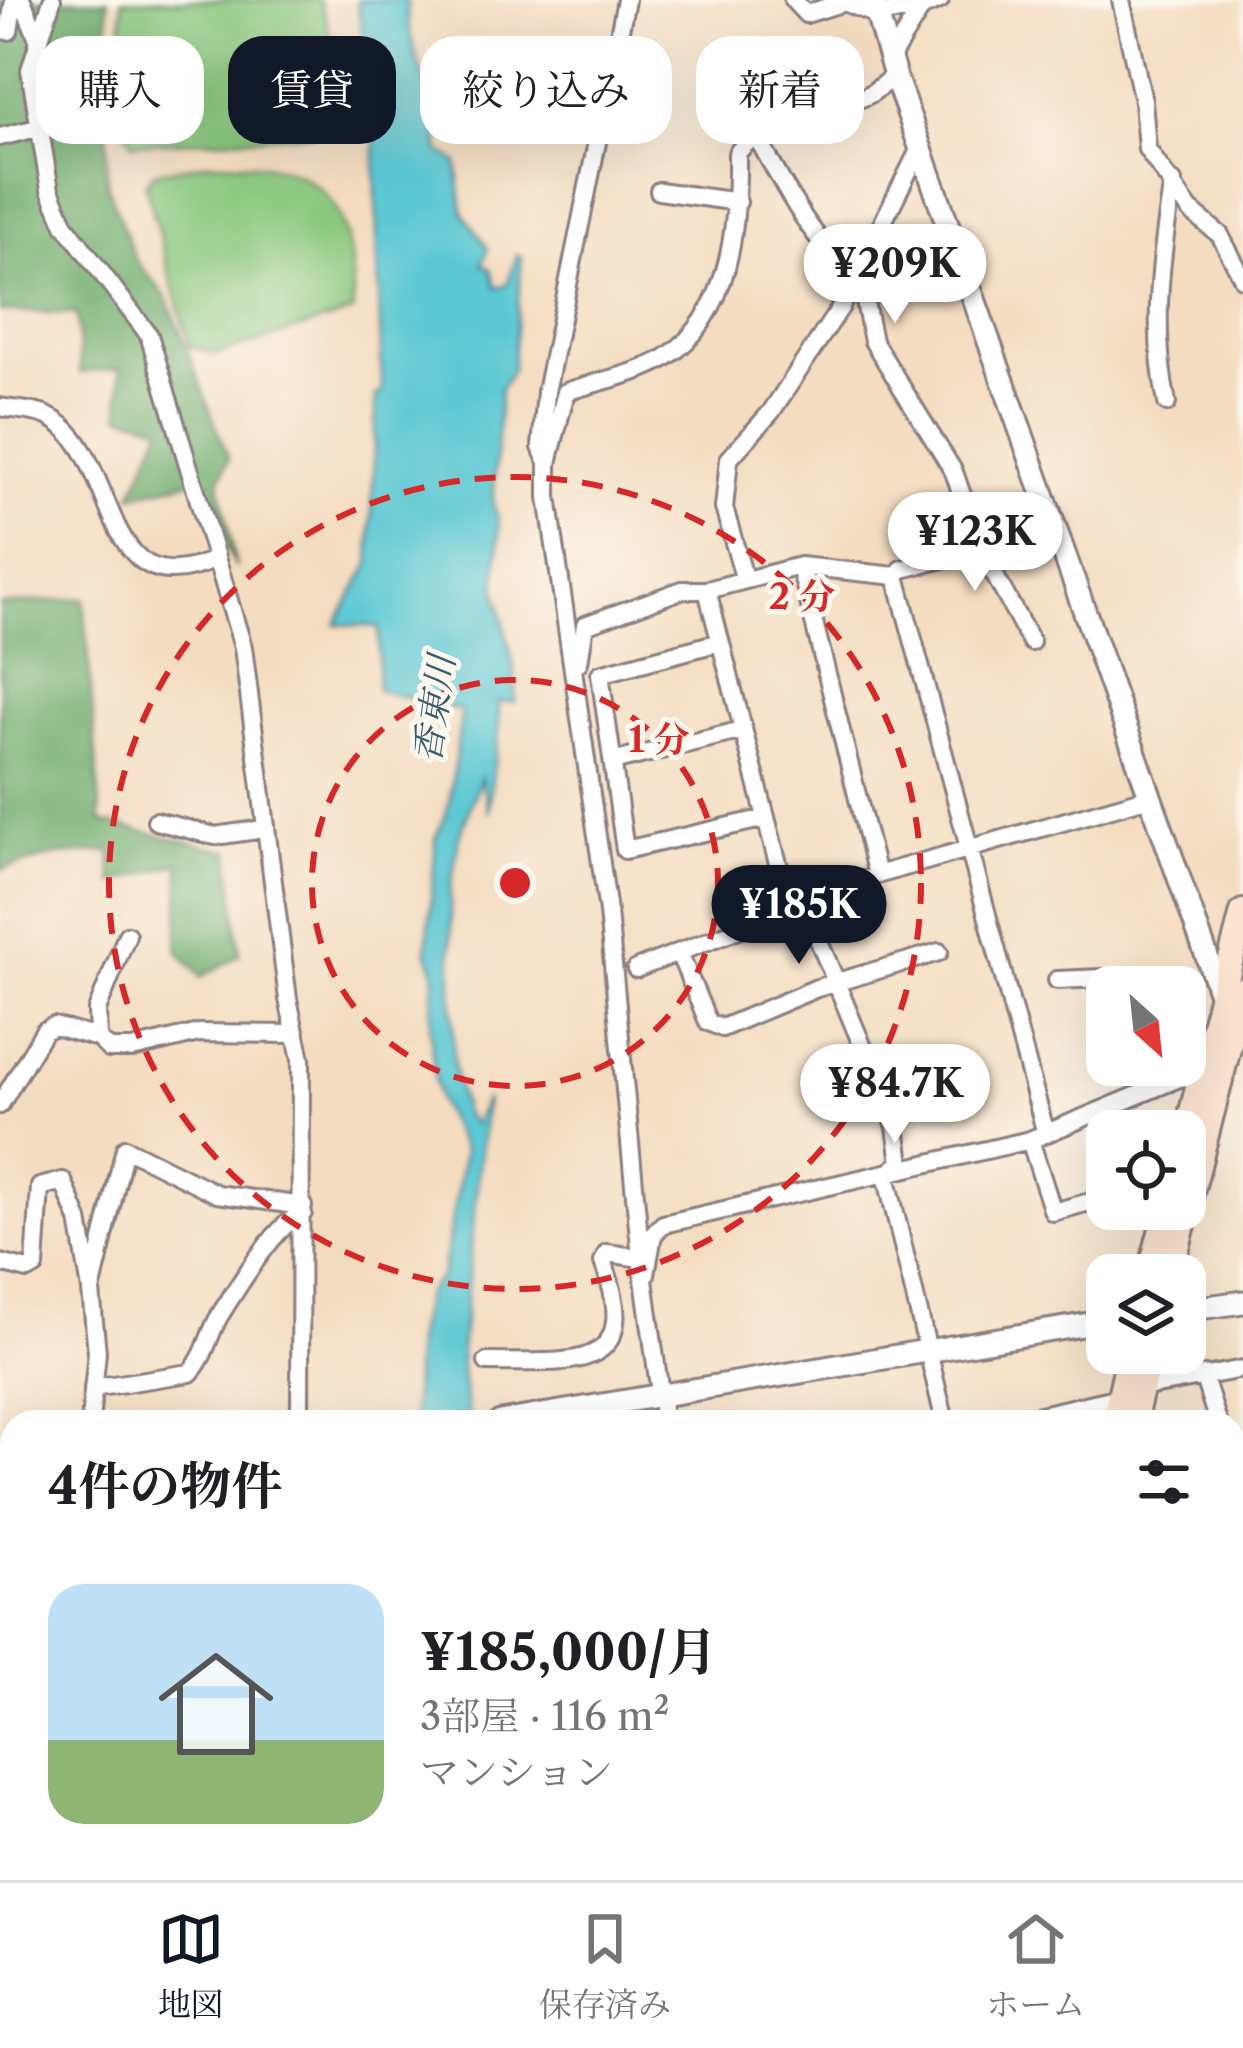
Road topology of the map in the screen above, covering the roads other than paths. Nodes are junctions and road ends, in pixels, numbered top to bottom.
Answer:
1 (18, 0) edge
2 (52, 0) edge
3 (626, 0) edge
4 (794, 0) edge
5 (940, 0) edge
6 (1121, 0) edge
7 (875, 8) edge
8 (922, 8) junction
9 (0, 30) edge
10 (36, 36) edge
11 (39, 36) edge
12 (36, 48) edge
13 (892, 68) junction
14 (864, 97) edge
15 (36, 118) edge
16 (36, 128) edge
17 (0, 137) edge
18 (40, 144) edge
19 (743, 144) edge
20 (761, 144) edge
21 (922, 144) junction
22 (1172, 182) junction
23 (659, 191) dead end
24 (738, 202) junction
25 (858, 279) junction
26 (1243, 279) edge
27 (1167, 403) dead end
28 (0, 407) edge
29 (548, 463) junction
30 (981, 550) junction
31 (216, 559) junction
32 (800, 566) junction
33 (896, 576) junction
34 (745, 577) junction
35 (707, 590) junction
36 (720, 642) junction
37 (1031, 642) dead end
38 (573, 667) junction
39 (743, 730) junction
40 (616, 761) junction
41 (1150, 797) junction
42 (766, 818) junction
43 (156, 821) dead end
44 (264, 829) junction
45 (966, 848) junction
46 (878, 875) junction
47 (800, 901) junction
48 (1243, 912) edge
49 (127, 935) dead end
50 (939, 952) dead end
51 (679, 953) junction
52 (636, 969) dead end
53 (1086, 979) edge
54 (1057, 980) dead end
55 (837, 983) junction
56 (1232, 993) edge
57 (296, 1034) junction
58 (98, 1038) junction
59 (1234, 1057) edge
60 (1206, 1064) edge
61 (1141, 1086) edge
62 (0, 1105) edge
63 (1038, 1137) junction
64 (886, 1175) junction
65 (1086, 1203) edge
66 (303, 1209) junction
67 (1176, 1254) edge
68 (0, 1263) edge
69 (643, 1267) junction
70 (91, 1291) junction
71 (1243, 1301) edge
72 (1206, 1307) edge
73 (1086, 1325) edge
74 (929, 1351) junction
75 (487, 1362) dead end
76 (1243, 1369) edge
77 (1139, 1374) edge
78 (1203, 1375) junction
79 (93, 1388) junction
80 (659, 1396) junction
81 (1125, 1402) edge
82 (91, 1410) edge
83 (300, 1410) edge
84 (573, 1410) edge
85 (662, 1410) edge
86 (942, 1410) edge
87 (1079, 1410) edge
88 (1214, 1410) edge

1 - 9 street
1 - 10 street
2 - 11 street
3 - 29 street
4 - 7 street
5 - 8 street
6 - 22 street
7 - 8 street
7 - 13 street
8 - 13 street
12 - 15 street
13 - 14 street
13 - 21 street
16 - 17 street
18 - 31 street
19 - 24 street
20 - 25 street
21 - 25 street
21 - 41 street
22 - 26 street
22 - 27 street
23 - 24 street
24 - 29 street
25 - 30 street
25 - 34 street
28 - 31 street
29 - 38 street
30 - 33 street
30 - 37 street
31 - 44 street
32 - 33 street
32 - 34 street
32 - 46 street
33 - 45 street
34 - 35 street
35 - 36 street
35 - 38 street
36 - 39 street
36 - 40 street
38 - 69 street
39 - 40 street
39 - 42 street
40 - 42 street
41 - 45 street
41 - 56 street
42 - 47 street
43 - 44 street
44 - 57 street
45 - 46 street
45 - 63 street
46 - 47 street
47 - 51 street
47 - 55 street
48 - 56 main road
49 - 58 street
50 - 55 street
51 - 52 street
51 - 55 street
53 - 54 street
55 - 64 street
56 - 59 main road
56 - 60 main road
57 - 58 street
57 - 66 street
58 - 62 street
59 - 67 main road
61 - 63 street
63 - 64 street
63 - 65 street
64 - 69 street
64 - 74 street
66 - 70 street
66 - 79 street
66 - 83 street
68 - 70 street
69 - 75 street
69 - 80 street
70 - 79 street
71 - 72 street
73 - 74 street
74 - 80 street
74 - 86 street
76 - 78 street
77 - 81 main road
78 - 81 street
78 - 88 street
79 - 82 street
80 - 84 street
80 - 85 street
81 - 87 street

